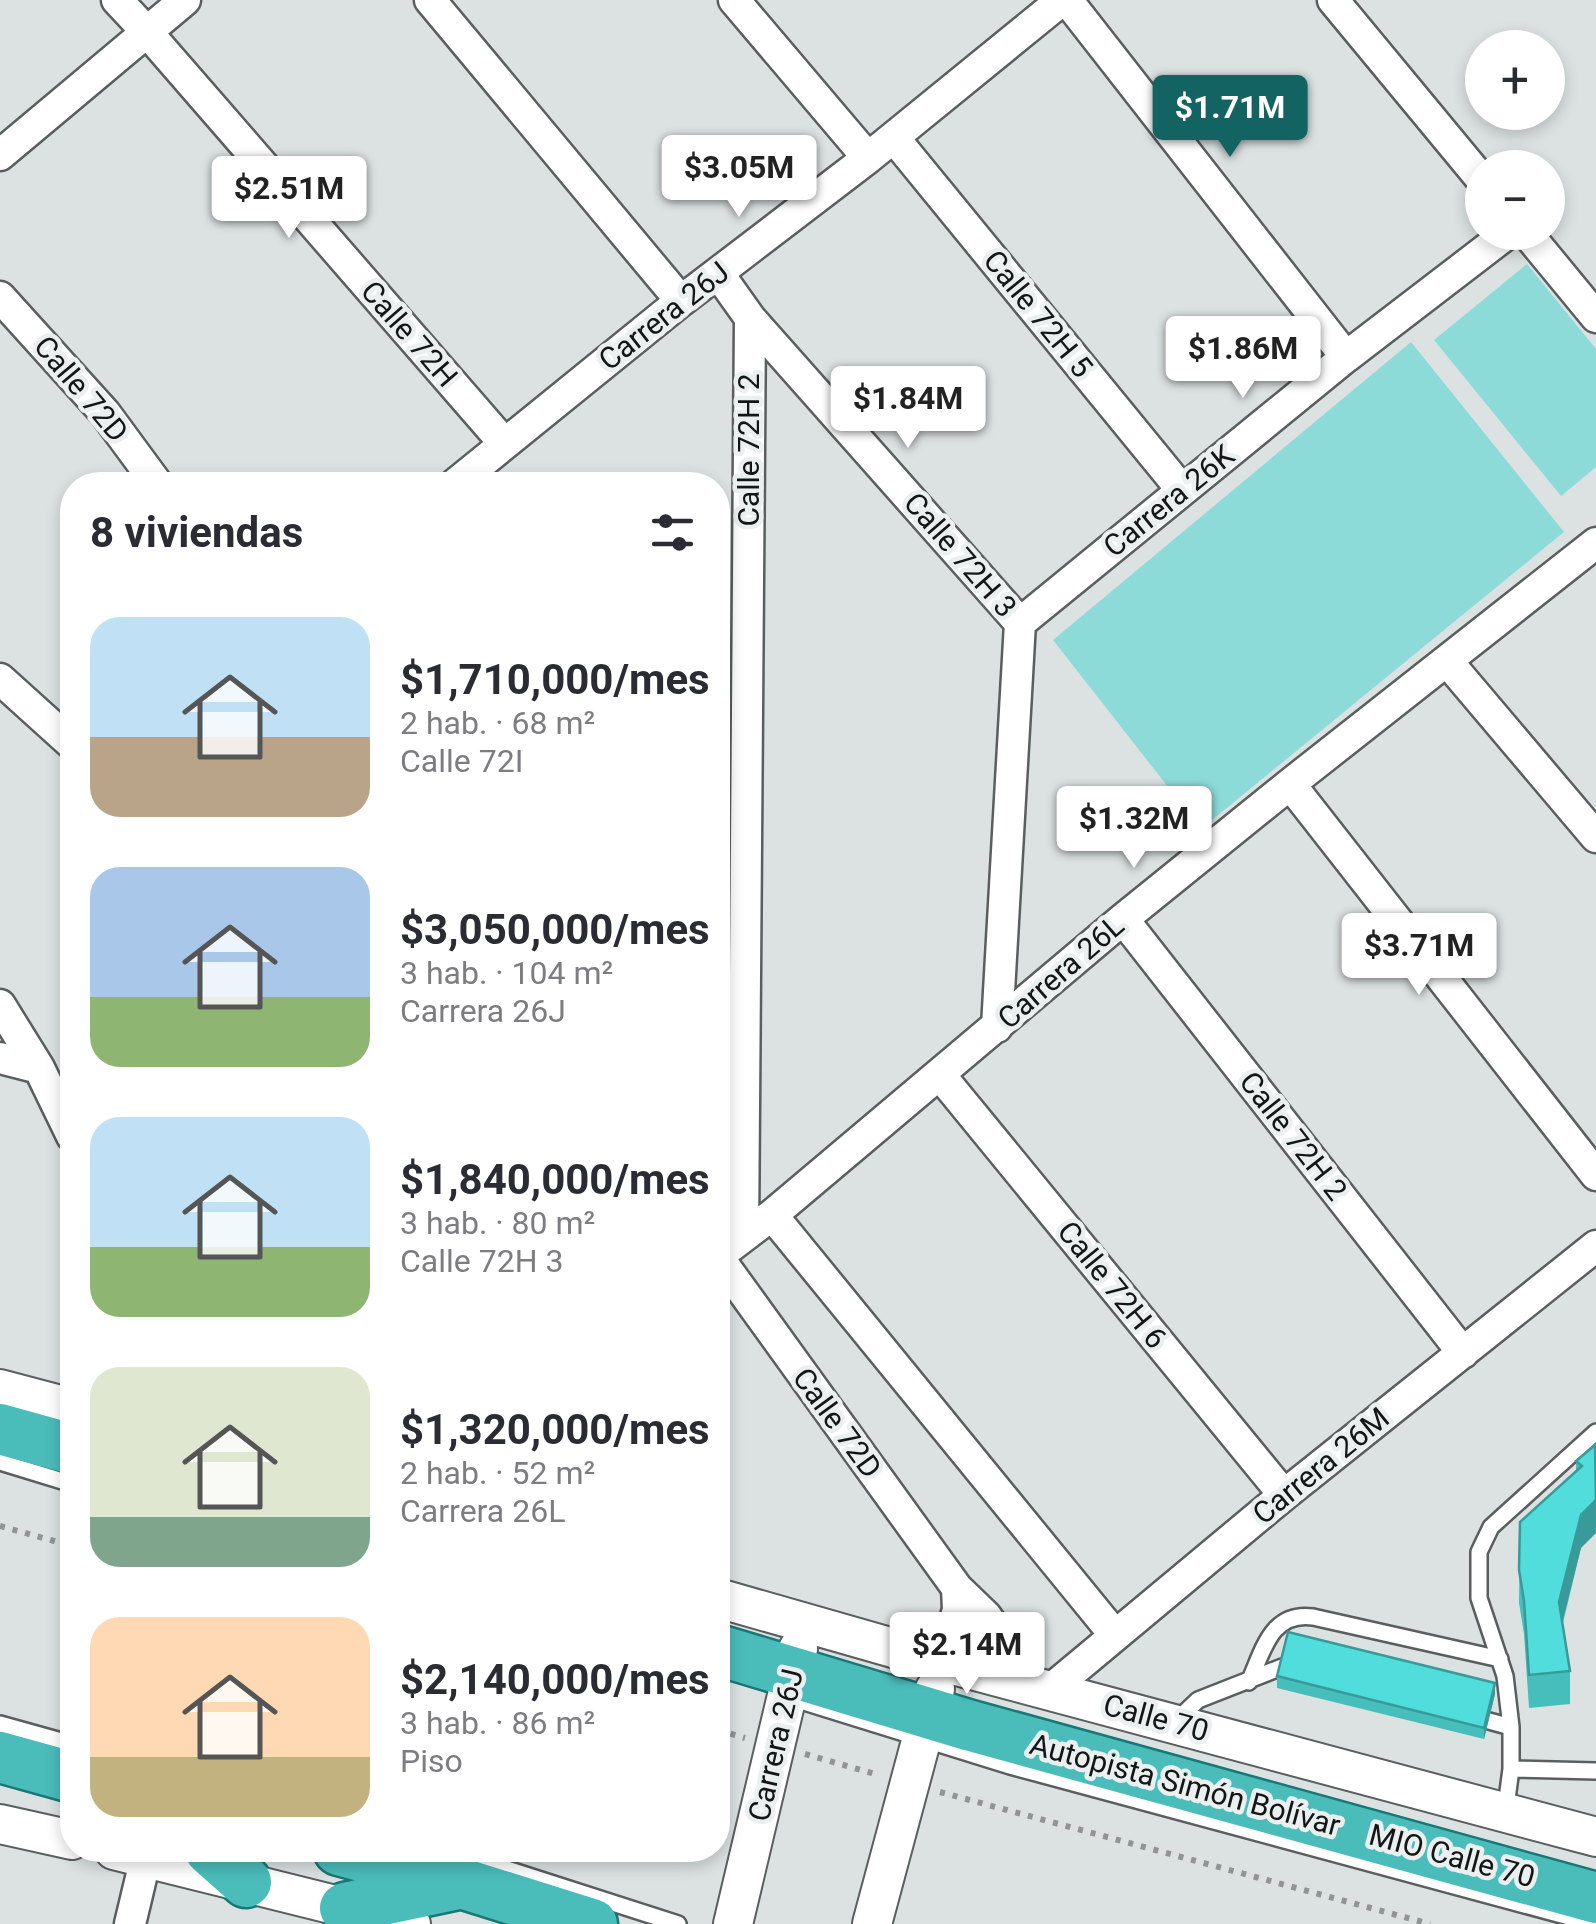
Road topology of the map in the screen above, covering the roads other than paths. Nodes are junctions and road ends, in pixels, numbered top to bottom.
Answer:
1 (118, 0) edge
2 (185, 0) edge
3 (430, 0) edge
4 (734, 0) edge
5 (1333, 0) edge
6 (1049, 4) edge
7 (147, 32) junction
8 (894, 138) junction
9 (0, 155) edge
10 (868, 158) junction
11 (1465, 159) edge
12 (1486, 250) edge
13 (1541, 250) edge
14 (718, 273) junction
15 (0, 296) edge
16 (681, 301) junction
17 (1596, 317) edge
18 (750, 318) junction
19 (1346, 357) junction
20 (504, 443) junction
21 (148, 472) edge
22 (475, 472) edge
23 (1182, 490) junction
24 (1596, 544) edge
25 (1020, 623) junction
26 (1447, 661) junction
27 (0, 679) edge
28 (60, 733) edge
29 (1290, 784) junction
30 (1596, 837) edge
31 (1122, 918) junction
32 (0, 1005) edge
33 (997, 1027) junction
34 (0, 1058) edge
35 (40, 1068) junction
36 (940, 1075) junction
37 (60, 1110) edge
38 (1596, 1175) edge
39 (772, 1215) junction
40 (743, 1237) junction
41 (1596, 1246) edge
42 (730, 1247) edge
43 (730, 1273) edge
44 (1463, 1352) junction
45 (0, 1389) edge
46 (60, 1405) edge
47 (0, 1430) edge
48 (1596, 1432) edge
49 (60, 1446) edge
50 (0, 1462) edge
51 (60, 1480) edge
52 (1284, 1495) junction
53 (957, 1588) junction
54 (730, 1602) edge
55 (803, 1624) junction
56 (1114, 1634) junction
57 (730, 1657) edge
58 (1500, 1659) junction
59 (942, 1662) junction
60 (1282, 1668) edge
61 (1249, 1682) junction
62 (784, 1687) junction
63 (1040, 1687) junction
64 (1489, 1720) edge
65 (1174, 1723) junction
66 (0, 1724) edge
67 (925, 1726) junction
68 (1511, 1726) junction
69 (60, 1741) edge
70 (0, 1756) edge
71 (1511, 1769) junction
72 (1596, 1772) edge
73 (60, 1774) edge
74 (1506, 1814) junction
75 (0, 1824) edge
76 (60, 1837) edge
77 (1596, 1837) edge
78 (130, 1862) edge
79 (163, 1862) edge
80 (224, 1862) edge
81 (421, 1862) edge
82 (455, 1867) edge
83 (246, 1882) junction
84 (1596, 1898) edge
85 (345, 1908) junction
86 (130, 1924) edge
87 (411, 1924) edge
88 (592, 1924) edge
89 (678, 1924) edge
90 (733, 1924) edge
91 (872, 1924) edge
92 (1595, 1924) edge

1 - 7 street, Calle 72H
2 - 7 street
3 - 16 street
4 - 10 street
5 - 11 street
6 - 8 street, Carrera 26J
6 - 19 street
7 - 9 street
7 - 20 street, Calle 72H
8 - 10 street, Carrera 26J
8 - 23 street, Calle 72H 5
10 - 14 street, Carrera 26J
12 - 19 street, Carrera 26K
13 - 17 street
14 - 16 street, Carrera 26J
14 - 18 street
15 - 21 street, Calle 72D
16 - 20 street, Carrera 26J
18 - 25 street, Calle 72H 3
18 - 40 street, Calle 72H 2
19 - 23 street, Carrera 26K
20 - 22 street, Carrera 26J
23 - 25 street, Carrera 26K
24 - 26 street, Carrera 26L
25 - 33 street, Calle 72H 3
26 - 29 street, Carrera 26L
26 - 30 street
27 - 28 street
29 - 31 street, Carrera 26L
29 - 38 street
31 - 33 street, Carrera 26L
31 - 44 street, Calle 72H 2
32 - 35 street
33 - 36 street, Carrera 26L
34 - 35 street
35 - 37 street
36 - 39 street, Carrera 26L
36 - 52 street, Calle 72H 6
39 - 40 street, Carrera 26L
39 - 56 street
40 - 42 street, Carrera 26L
41 - 44 street, Carrera 26M
43 - 53 street, Calle 72D
44 - 52 street, Carrera 26M
45 - 46 street
47 - 49 highway
48 - 58 lane
50 - 51 lane
52 - 56 street, Carrera 26M
53 - 59 street
53 - 63 street, Calle 72D
54 - 55 street, Calle 70
55 - 59 street, Calle 70
55 - 62 street, Carrera 26J
56 - 63 street, Carrera 26M
57 - 62 highway, Autopista Simón Bolívar
58 - 61 lane
58 - 68 lane
59 - 63 street, Calle 70
59 - 67 street
60 - 61 lane
61 - 65 lane
62 - 67 highway, Autopista Simón Bolívar
62 - 90 street, Carrera 26J
63 - 65 street, Calle 70
64 - 68 lane
65 - 74 street, Calle 70
66 - 69 lane
67 - 84 highway, Autopista Simón Bolívar
67 - 91 street
67 - 92 lane, MIO Calle 70
68 - 71 lane
70 - 73 highway
71 - 72 lane
71 - 74 lane
74 - 77 street, Calle 70
75 - 76 street
78 - 86 street
79 - 83 street
80 - 83 highway
81 - 82 highway
82 - 85 highway
82 - 88 highway
82 - 89 lane
83 - 85 street
85 - 87 street

